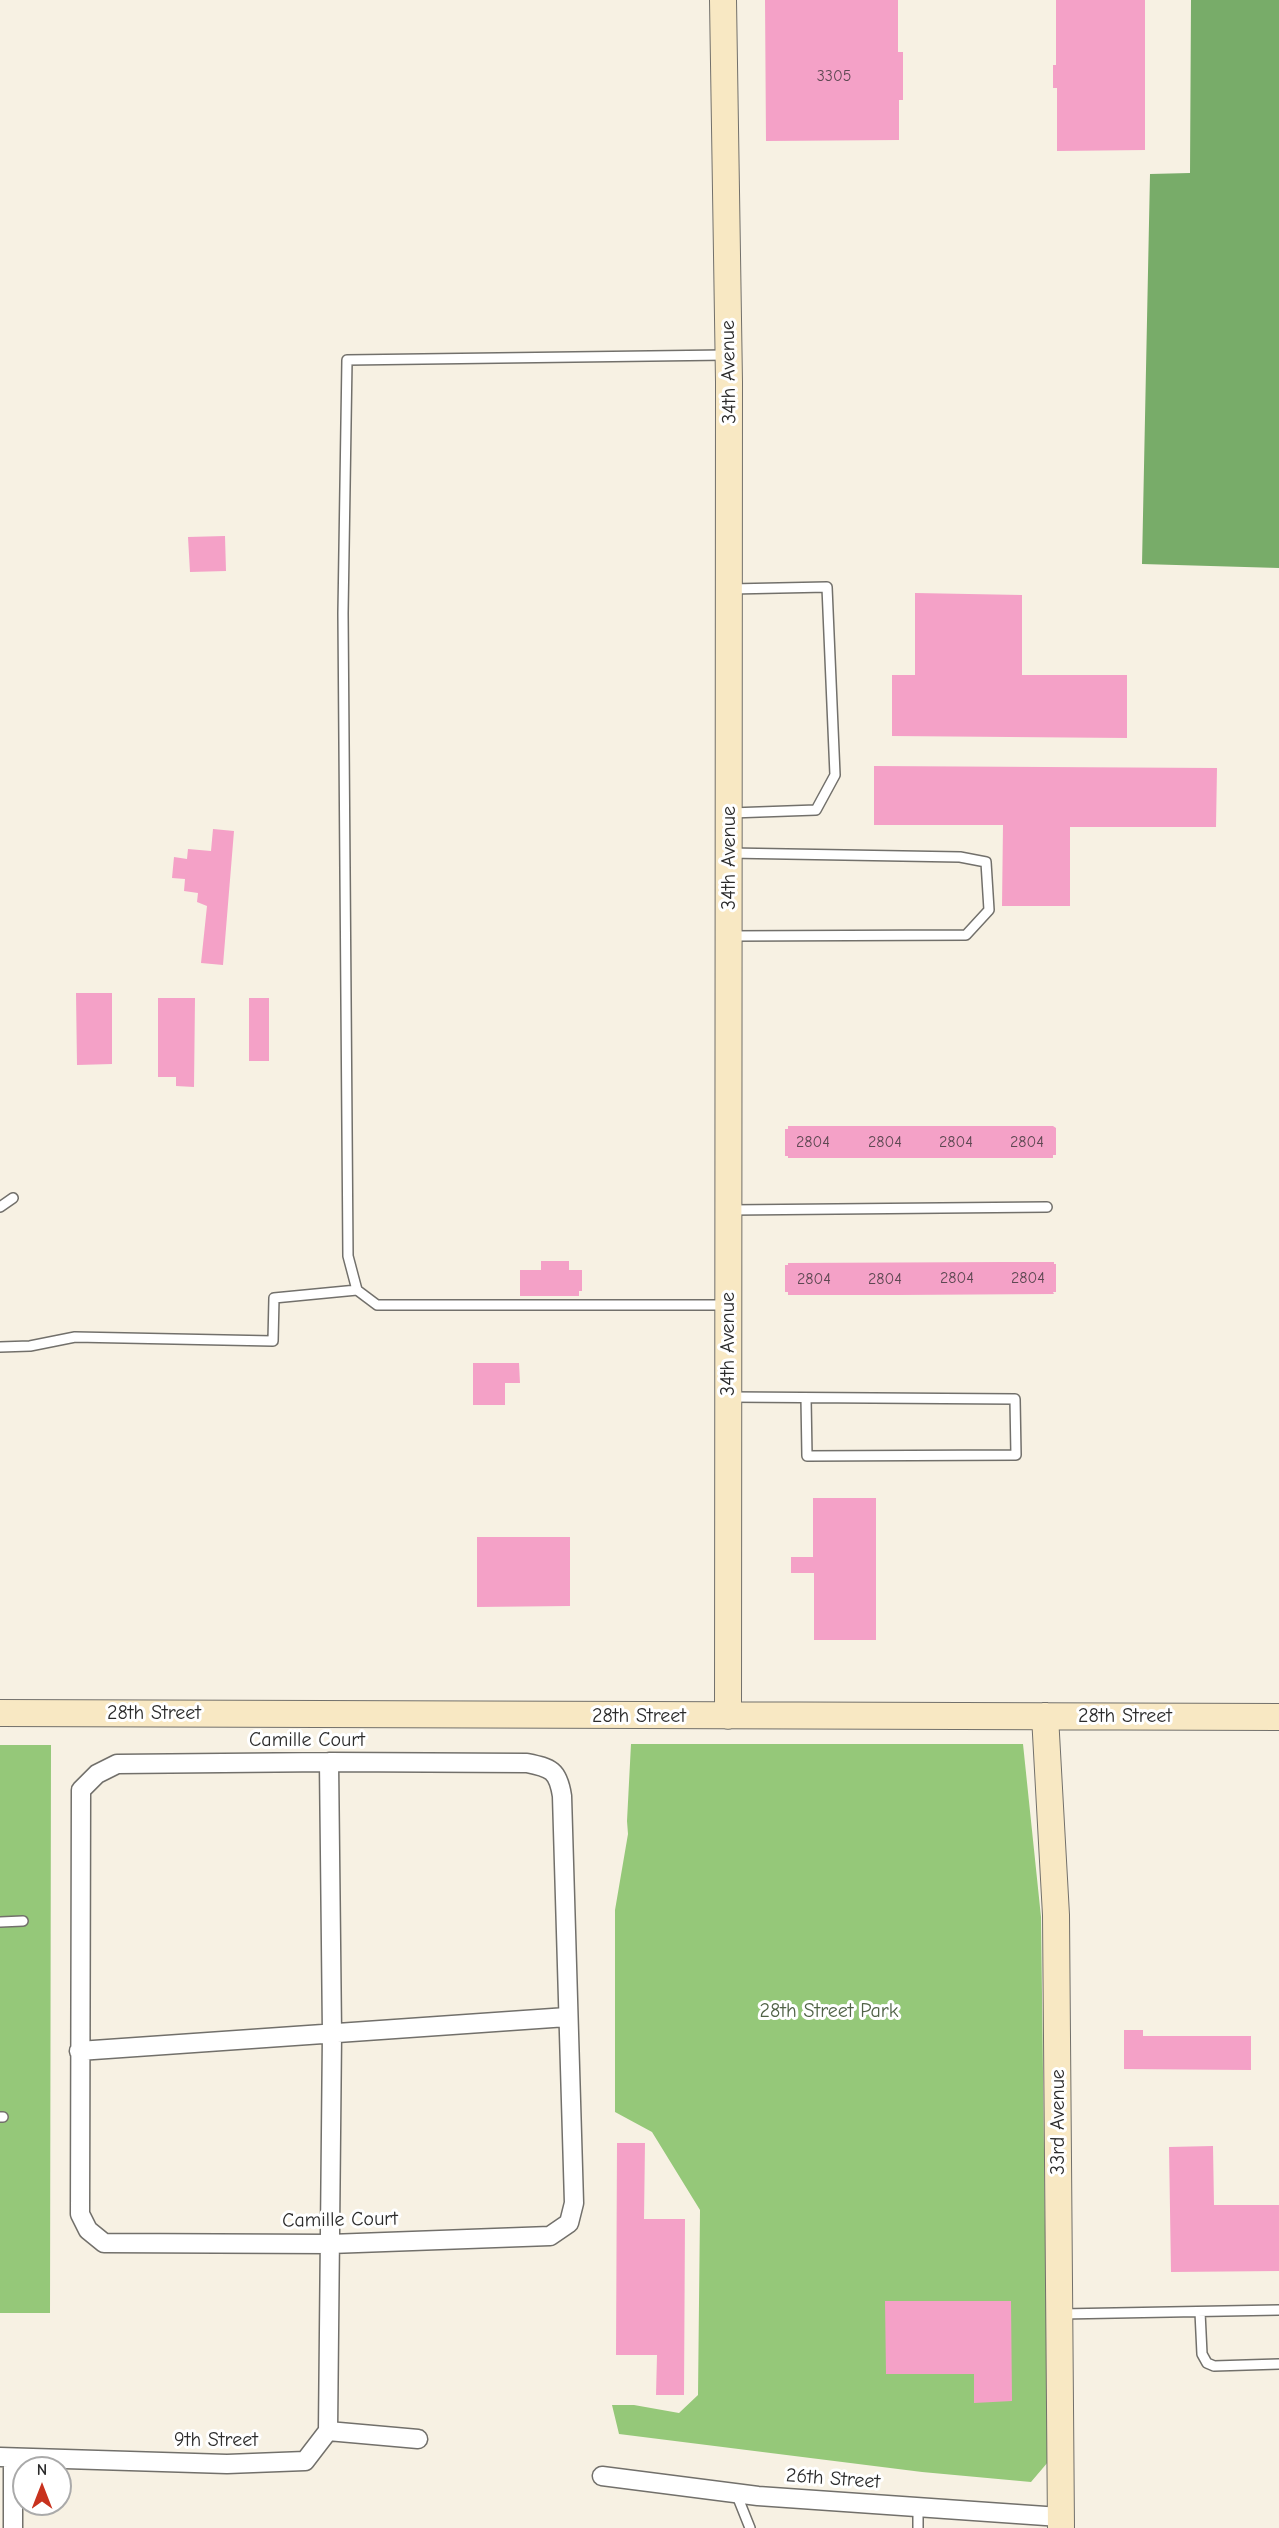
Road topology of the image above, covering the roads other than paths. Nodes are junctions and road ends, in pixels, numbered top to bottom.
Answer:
1 (723, 0) edge
2 (729, 355) junction
3 (729, 589) junction
4 (729, 813) junction
5 (729, 853) junction
6 (729, 936) junction
7 (13, 1198) dead end
8 (0, 1207) edge
9 (1047, 1207) dead end
10 (729, 1210) junction
11 (357, 1290) junction
12 (729, 1305) junction
13 (0, 1347) edge
14 (728, 1397) junction
15 (806, 1398) junction
16 (0, 1713) edge
17 (728, 1716) junction
18 (1045, 1716) junction
19 (1279, 1716) edge
20 (328, 1762) junction
21 (0, 1922) edge
22 (23, 1922) dead end
23 (567, 2017) junction
24 (332, 2034) junction
25 (79, 2051) junction
26 (330, 2244) junction
27 (1279, 2310) edge
28 (1200, 2312) junction
29 (1059, 2314) junction
30 (1279, 2364) edge
31 (328, 2431) junction
32 (418, 2439) dead end
33 (7, 2457) edge
34 (602, 2476) dead end
35 (736, 2493) junction
36 (918, 2507) junction
37 (1060, 2522) edge
38 (13, 2528) edge
39 (750, 2528) edge
40 (918, 2528) edge

1 - 2 street, 34th Avenue
2 - 3 street, 34th Avenue
2 - 11 lane
3 - 4 street, 34th Avenue
3 - 4 lane
4 - 5 street, 34th Avenue
5 - 6 street, 34th Avenue
5 - 6 lane
6 - 10 street, 34th Avenue
7 - 8 lane
9 - 10 lane
10 - 12 street, 34th Avenue
11 - 12 lane
11 - 13 lane
12 - 14 street, 34th Avenue
14 - 15 lane
14 - 17 street, 34th Avenue
15 - 15 lane
16 - 17 street, 28th Street
17 - 18 street, 28th Street
18 - 19 street, 28th Street
18 - 29 street, 33rd Avenue
20 - 23 street, Camille Court
20 - 24 street
20 - 25 street, Camille Court
21 - 22 lane
23 - 24 street
23 - 26 street, Camille Court
24 - 25 street
24 - 26 street
25 - 26 street, Camille Court
26 - 31 street
27 - 28 lane
28 - 29 lane
28 - 30 lane
29 - 37 street, 33rd Avenue
31 - 32 street
31 - 33 street, 9th Street
33 - 38 street
34 - 35 street, 26th Street
35 - 36 street, 26th Street
35 - 39 lane
36 - 37 street, 26th Street
36 - 40 lane

